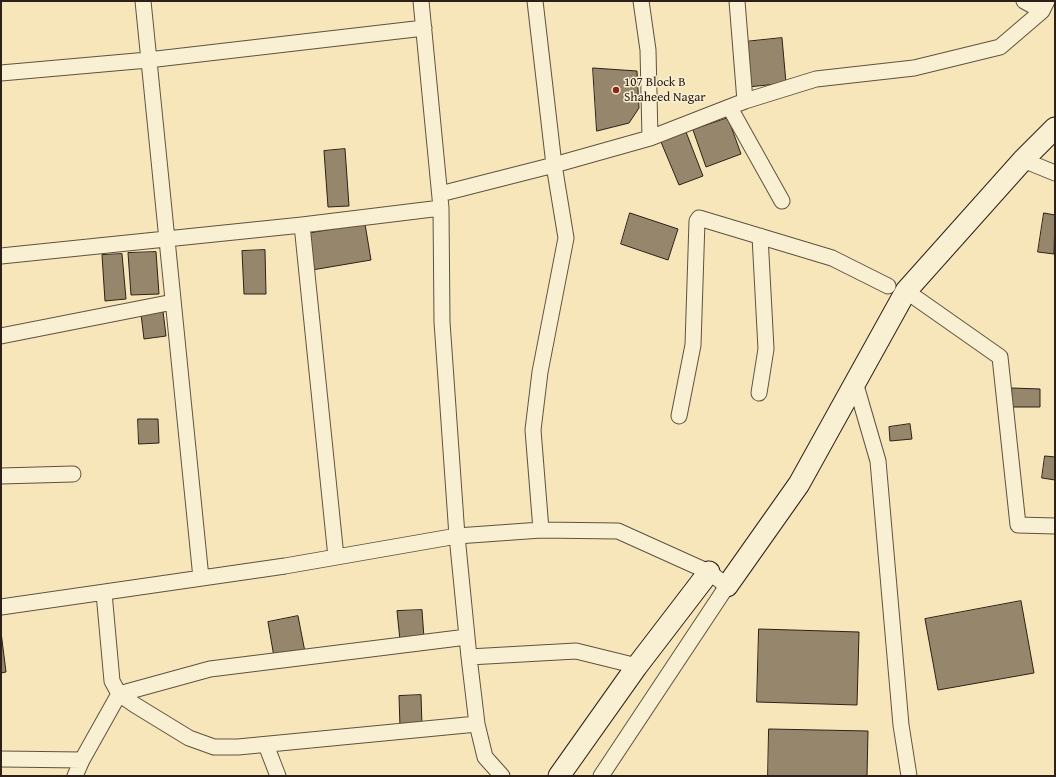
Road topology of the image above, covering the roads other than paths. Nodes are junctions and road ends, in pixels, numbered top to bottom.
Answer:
1 (143, 1) edge
2 (421, 1) edge
3 (535, 1) edge
4 (641, 1) edge
5 (737, 1) edge
6 (1024, 1) edge
7 (1044, 6) edge
8 (424, 28) junction
9 (148, 60) junction
10 (1, 73) edge
11 (745, 101) junction
12 (730, 108) junction
13 (1055, 128) edge
14 (650, 138) junction
15 (1023, 160) junction
16 (554, 165) junction
17 (1055, 173) edge
18 (440, 201) junction
19 (782, 201) dead end
20 (302, 225) junction
21 (760, 236) junction
22 (167, 239) junction
23 (1, 256) edge
24 (897, 288) junction
25 (173, 302) junction
26 (1, 336) edge
27 (855, 382) junction
28 (759, 393) dead end
29 (679, 416) dead end
30 (73, 474) dead end
31 (1, 476) edge
32 (1055, 526) edge
33 (541, 530) junction
34 (457, 536) junction
35 (336, 557) junction
36 (709, 572) junction
37 (200, 578) junction
38 (727, 586) junction
39 (104, 593) junction
40 (1, 607) edge
41 (467, 637) junction
42 (469, 657) junction
43 (637, 666) junction
44 (119, 694) junction
45 (477, 724) junction
46 (266, 745) junction
47 (1, 759) edge
48 (82, 760) junction
49 (75, 776) edge
50 (278, 776) edge
51 (502, 776) edge
52 (559, 776) edge
53 (601, 776) edge
54 (909, 776) edge

1 - 9 street
2 - 8 street
3 - 16 street
4 - 14 street
5 - 11 street
6 - 7 street
7 - 11 street
8 - 9 street
8 - 18 street
9 - 10 street
9 - 22 street
11 - 12 street
12 - 14 street
12 - 19 street
13 - 15 street
14 - 16 street
15 - 17 street
15 - 24 street
16 - 18 street
16 - 33 street
18 - 20 street
18 - 34 street
20 - 22 street
20 - 35 street
21 - 24 street
21 - 28 street
21 - 29 street
22 - 23 street
22 - 25 street
24 - 27 street
24 - 32 street
25 - 26 street
25 - 37 street
27 - 38 street
27 - 54 street
30 - 31 street
33 - 34 street
33 - 36 street
34 - 35 street
34 - 41 street
35 - 37 street
36 - 38 street
36 - 43 street
37 - 39 street
38 - 53 street
39 - 40 street
39 - 44 street
41 - 42 street
41 - 44 street
42 - 43 street
42 - 45 street
43 - 52 street
44 - 46 street
44 - 48 street
45 - 46 street
45 - 51 street
46 - 50 street
47 - 48 street
48 - 49 street

